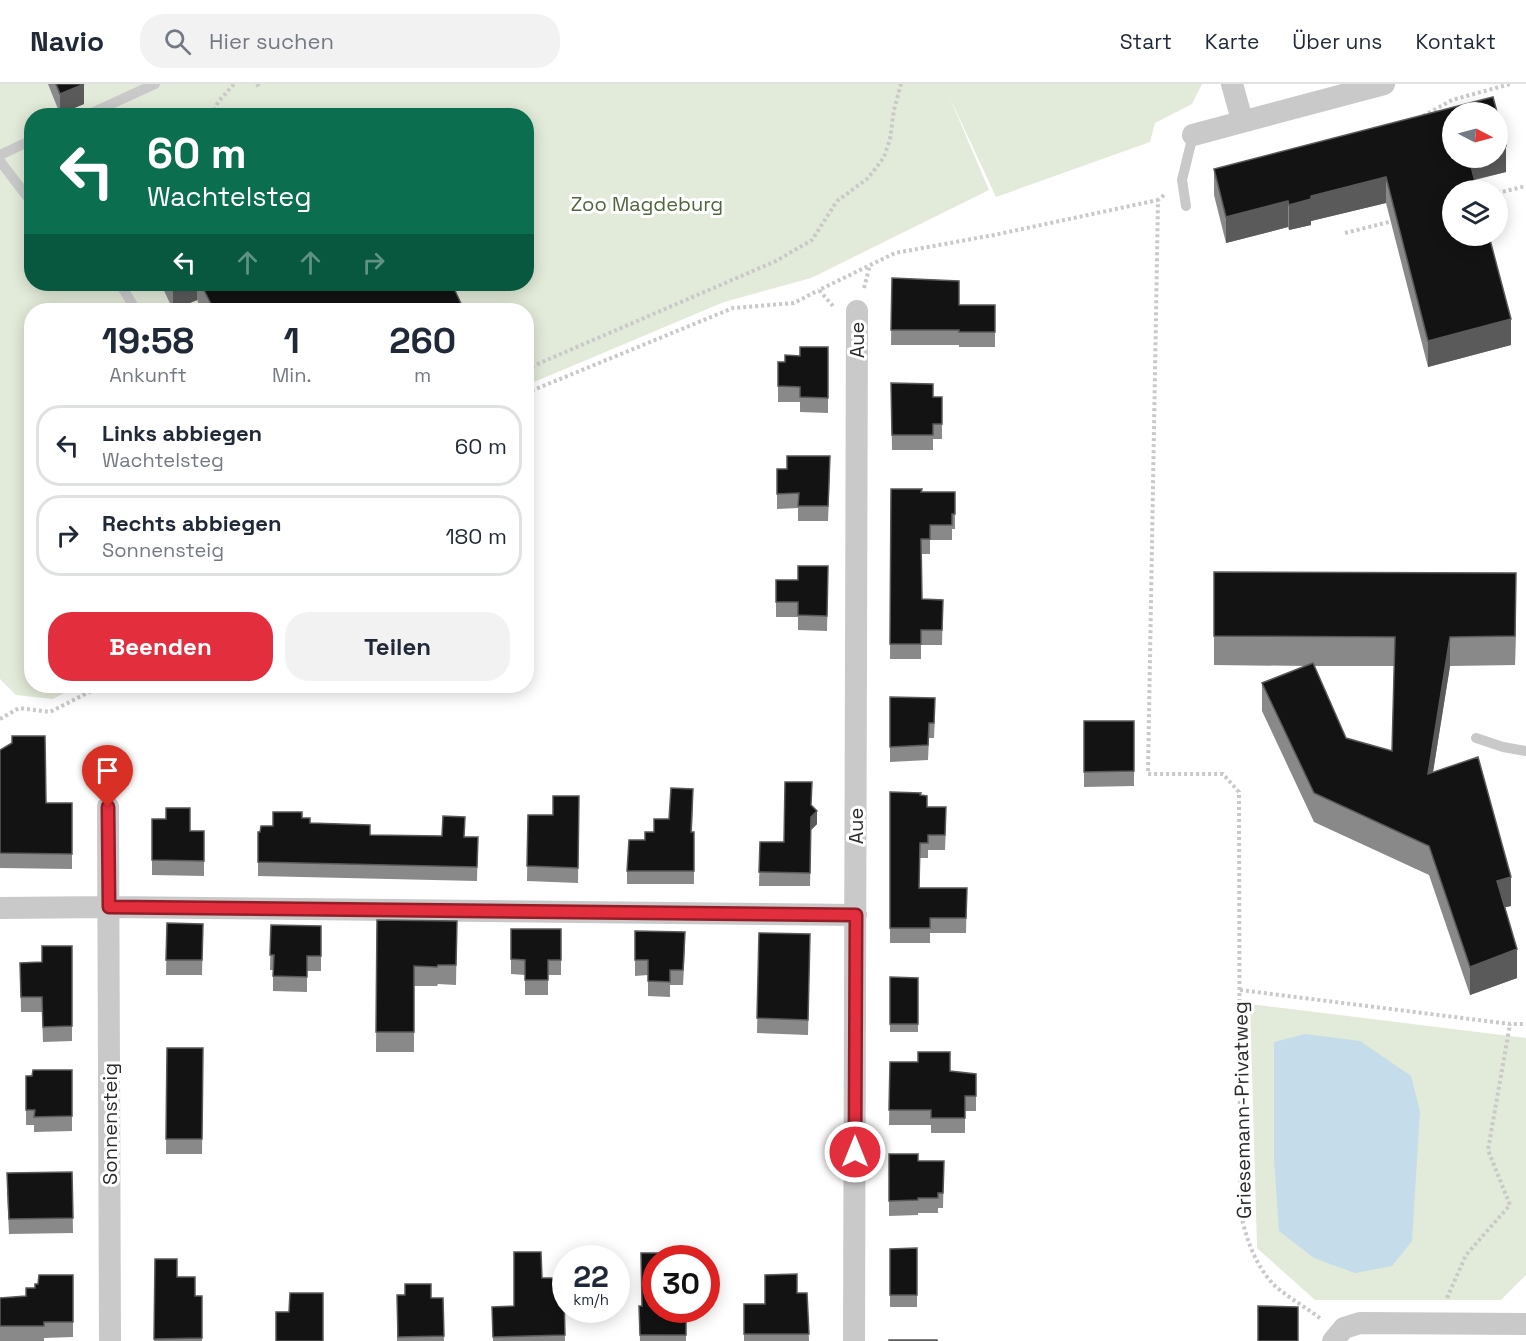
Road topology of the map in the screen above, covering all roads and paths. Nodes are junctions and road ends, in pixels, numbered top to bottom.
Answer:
1 (154, 84) edge
2 (234, 84) edge
3 (257, 84) edge
4 (901, 84) edge
5 (1232, 84) edge
6 (1384, 84) edge
7 (1510, 84) edge
8 (142, 86) edge
9 (260, 89) dead end
10 (101, 108) edge
11 (215, 108) edge
12 (1420, 117) edge
13 (1242, 120) junction
14 (1193, 135) joint
15 (24, 144) edge
16 (0, 155) edge
17 (0, 161) edge
18 (1182, 180) junction
19 (1526, 186) edge
20 (1508, 190) edge
21 (24, 192) edge
22 (1158, 200) junction
23 (1186, 207) dead end
24 (1399, 219) edge
25 (1345, 233) dead end
26 (870, 266) junction
27 (819, 290) junction
28 (857, 311) junction
29 (534, 366) edge
30 (534, 390) edge
31 (87, 693) edge
32 (0, 718) edge
33 (1476, 738) dead end
34 (1526, 751) edge
35 (108, 807) dead end
36 (109, 907) junction
37 (0, 908) edge
38 (856, 915) junction
39 (1239, 990) junction
40 (1510, 1024) junction
41 (1526, 1024) edge
42 (1435, 1323) junction
43 (1526, 1324) edge
44 (1336, 1337) edge
45 (110, 1341) edge
46 (854, 1341) edge

1 - 8 lane
2 - 11 path
3 - 9 path
4 - 29 path
5 - 13 street
6 - 13 street
7 - 12 path
8 - 10 lane
13 - 14 street
14 - 18 lane
15 - 16 lane
17 - 21 lane
18 - 22 path
18 - 23 lane
19 - 20 path
22 - 26 path
22 - 39 path, Griesemann-Privatweg
24 - 25 path
26 - 27 path
26 - 28 path
27 - 28 path
27 - 30 path
28 - 38 street, Aue
31 - 32 path
33 - 34 lane
35 - 36 street, Sonnensteig
36 - 37 street
36 - 38 street
36 - 45 street, Sonnensteig
38 - 46 street, Aue
39 - 40 path
39 - 44 path, Griesemann-Privatweg
40 - 41 path
40 - 42 path
42 - 43 street
42 - 44 street

